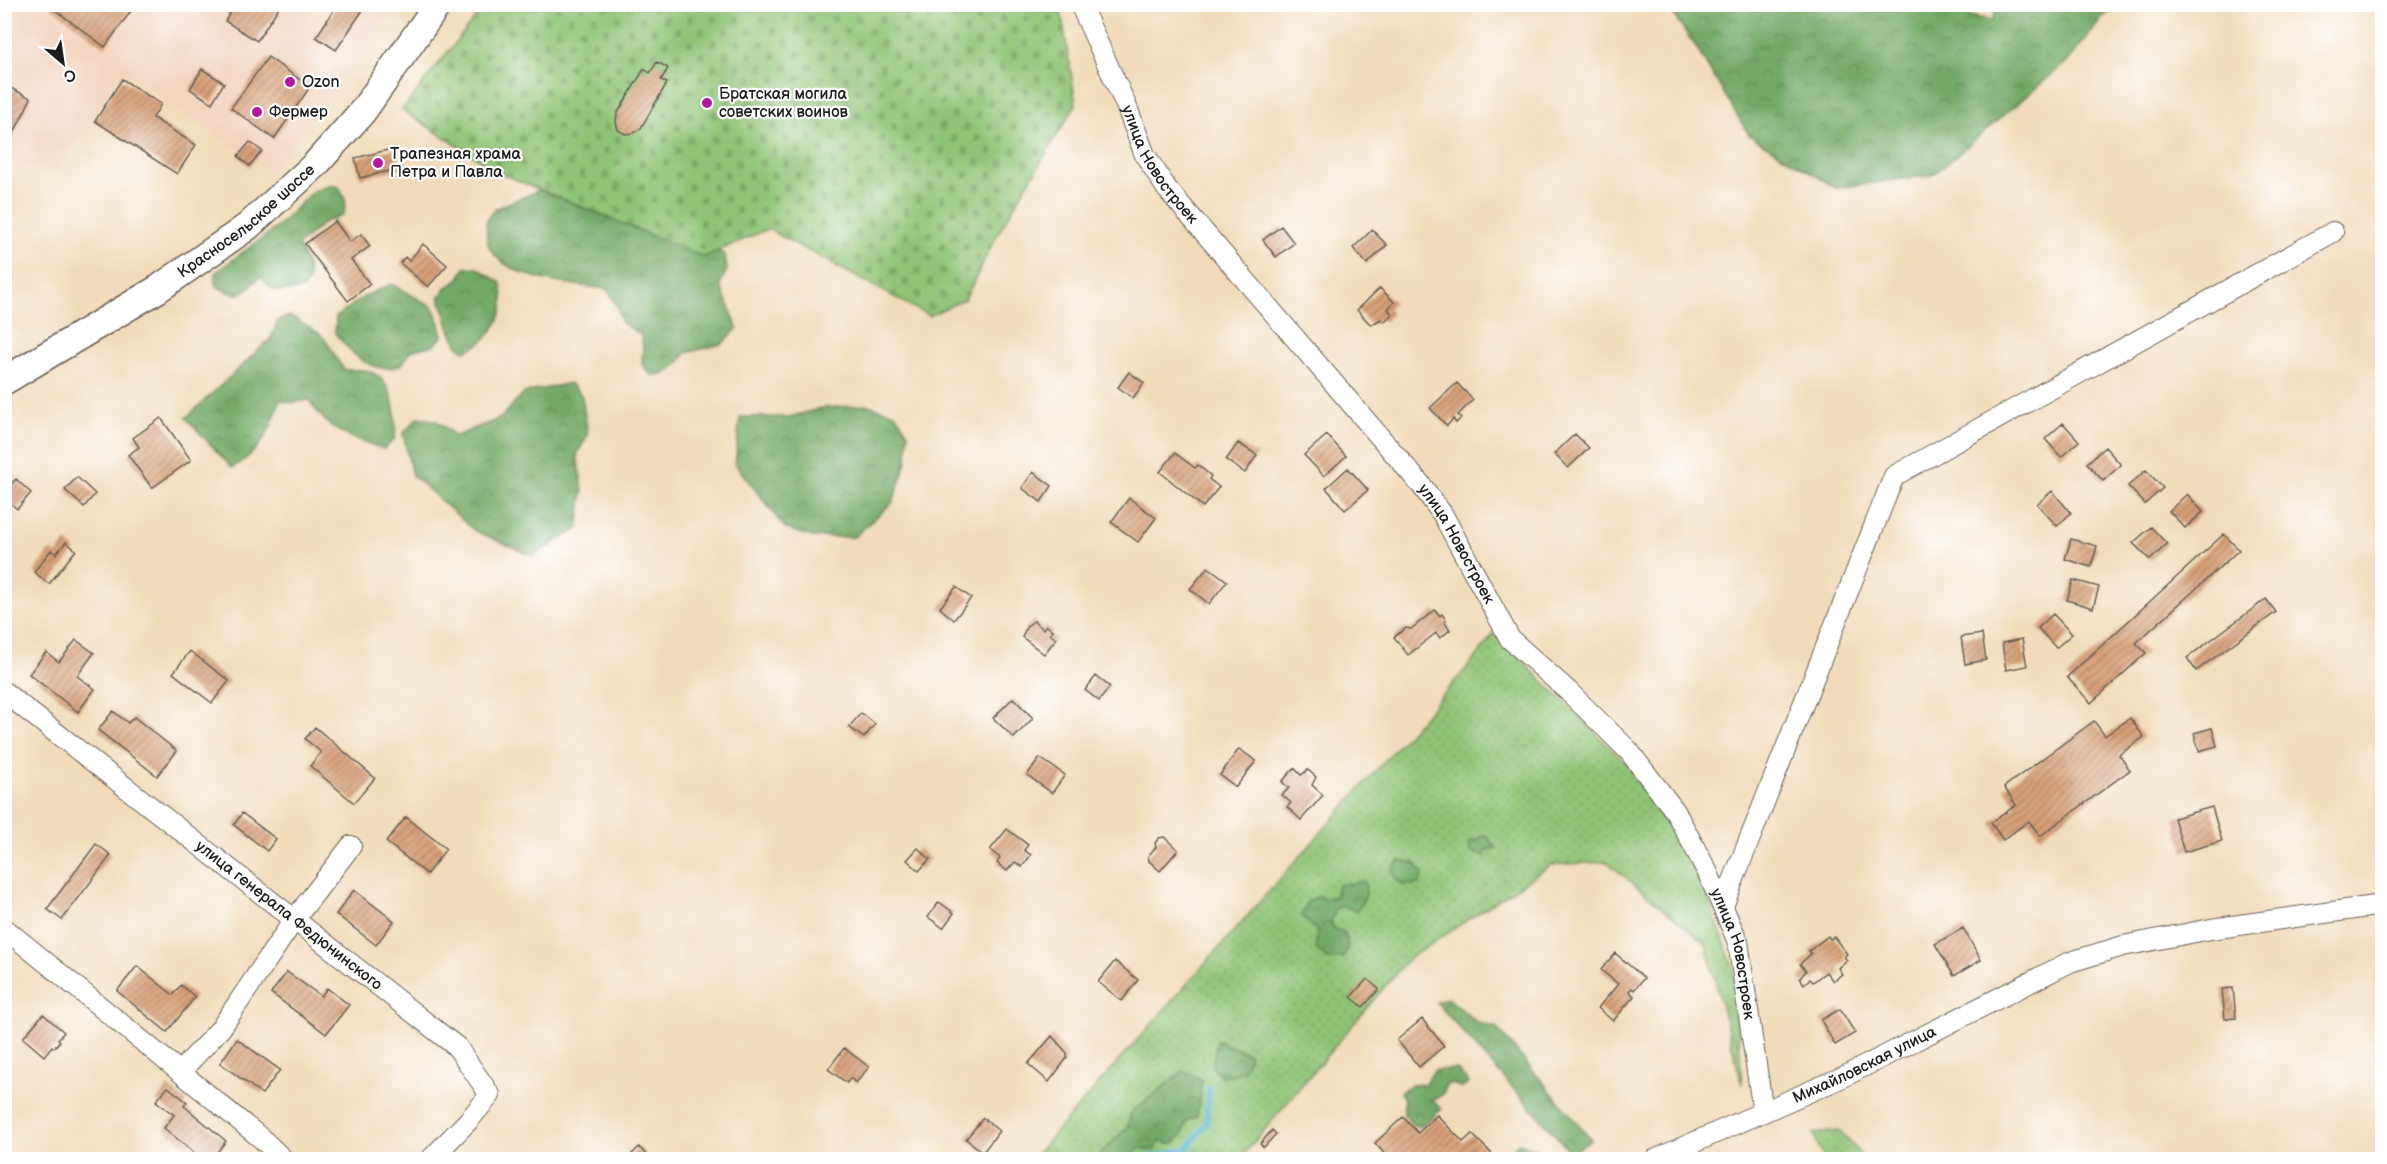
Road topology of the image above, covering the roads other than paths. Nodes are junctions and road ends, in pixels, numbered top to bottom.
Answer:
1 (438, 4) edge
2 (1080, 4) edge
3 (2333, 232) dead end
4 (4, 381) edge
5 (4, 692) edge
6 (351, 846) dead end
7 (2382, 905) edge
8 (1723, 906) junction
9 (294, 920) junction
10 (4, 928) edge
11 (180, 1072) junction
12 (1763, 1112) junction
13 (284, 1160) edge
14 (430, 1160) edge
15 (1654, 1160) edge

1 - 4 main road, Красносельское шоссе
2 - 8 street, улица Новостроек
3 - 8 street
5 - 9 street, улица генерала Федюнинского
6 - 9 street
7 - 12 street, Михайловская улица
8 - 12 street, улица Новостроек
9 - 11 street
9 - 14 street, улица генерала Федюнинского
10 - 11 street
11 - 13 street
12 - 15 street, Михайловская улица

